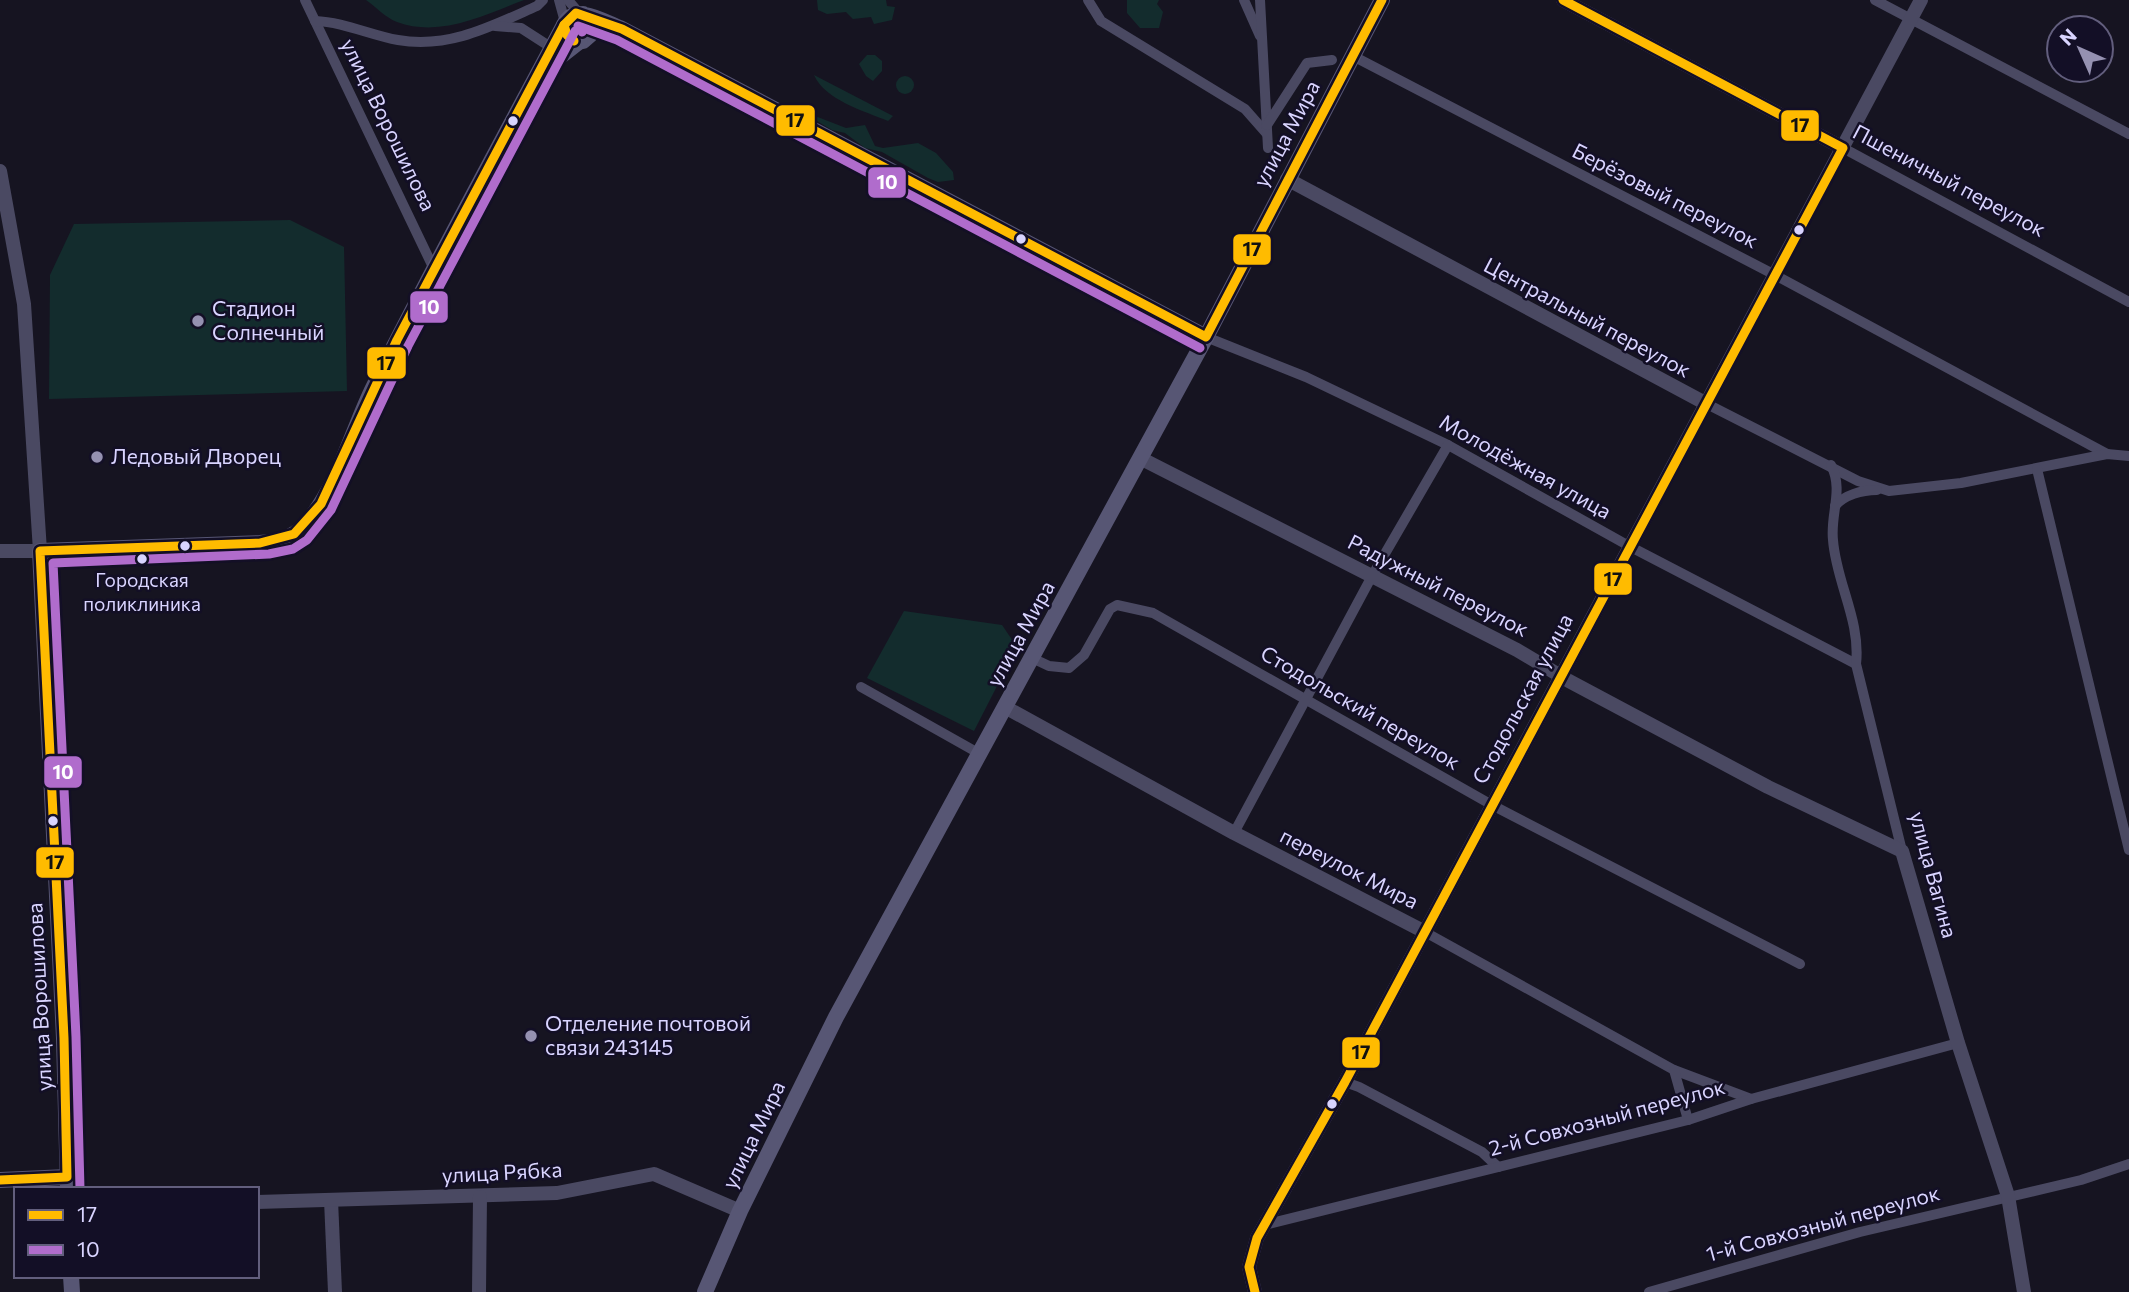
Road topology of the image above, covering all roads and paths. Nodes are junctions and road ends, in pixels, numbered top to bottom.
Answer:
1 (305, 0) edge
2 (543, 0) edge
3 (559, 0) edge
4 (568, 0) edge
5 (1088, 0) edge
6 (1244, 0) edge
7 (1261, 0) edge
8 (1381, 0) edge
9 (1563, 0) edge
10 (1875, 0) edge
11 (1921, 0) edge
12 (573, 18) junction
13 (1910, 19) junction
14 (315, 21) junction
15 (491, 26) junction
16 (622, 29) junction
17 (585, 39) junction
18 (1263, 45) junction
19 (552, 48) junction
20 (1351, 55) junction
21 (1332, 60) dead end
22 (538, 73) junction
23 (1267, 130) junction
24 (2129, 134) edge
25 (1268, 148) dead end
26 (1843, 148) junction
27 (0, 171) edge
28 (1287, 179) junction
29 (434, 269) junction
30 (1775, 275) junction
31 (2129, 302) edge
32 (1206, 337) junction
33 (1705, 404) junction
34 (1448, 445) junction
35 (2107, 454) junction
36 (2129, 456) edge
37 (1140, 458) junction
38 (1831, 465) junction
39 (2037, 469) junction
40 (1889, 491) junction
41 (1835, 506) junction
42 (1629, 546) junction
43 (0, 551) edge
44 (40, 551) junction
45 (1372, 576) junction
46 (1032, 658) junction
47 (1856, 664) junction
48 (1560, 675) junction
49 (861, 687) dead end
50 (1306, 699) junction
51 (1005, 707) junction
52 (980, 754) junction
53 (1492, 805) junction
54 (1234, 833) junction
55 (2129, 850) edge
56 (1902, 851) junction
57 (1425, 932) junction
58 (1800, 964) dead end
59 (1958, 1043) junction
60 (1674, 1070) junction
61 (1345, 1082) junction
62 (1751, 1099) junction
63 (1688, 1120) junction
64 (2129, 1164) edge
65 (1498, 1167) junction
66 (0, 1180) edge
67 (68, 1183) edge
68 (2008, 1196) junction
69 (480, 1197) junction
70 (331, 1200) junction
71 (259, 1202) edge
72 (740, 1210) junction
73 (1264, 1225) junction
74 (335, 1292) edge
75 (479, 1292) edge
76 (705, 1292) edge
77 (1255, 1292) edge
78 (1649, 1292) edge
79 (2024, 1292) edge

1 - 14 street, улица Ворошилова
2 - 15 street
3 - 12 street
4 - 12 street
5 - 23 street
6 - 18 street
7 - 18 street
8 - 20 main road, улица Мира
9 - 26 street, Пшеничный переулок
10 - 13 street
11 - 13 street, Стодольская улица
12 - 16 main road
12 - 17 main road
12 - 17 main road
12 - 19 main road, улица Ворошилова
13 - 24 street
13 - 26 street, Стодольская улица
14 - 15 street
14 - 29 street, улица Ворошилова
15 - 19 street
16 - 17 main road, улица Ворошилова
16 - 32 main road
17 - 22 main road, улица Ворошилова
18 - 23 street
19 - 22 main road, улица Ворошилова
20 - 28 main road, улица Мира
20 - 30 street, Берёзовый переулок
21 - 23 street
22 - 29 main road, улица Ворошилова
23 - 25 street
26 - 30 street, Стодольская улица
26 - 31 street, Пшеничный переулок
27 - 44 street, улица Ворошилова
28 - 32 main road, улица Мира
28 - 33 street, Центральный переулок
29 - 44 main road, улица Ворошилова
30 - 33 street, Стодольская улица
30 - 35 street, Берёзовый переулок
32 - 34 street, Молодёжная улица
32 - 37 main road, улица Мира
33 - 38 street, Центральный переулок
33 - 42 street, Стодольская улица
34 - 42 street, Молодёжная улица
34 - 45 street
35 - 36 street
35 - 39 street, Центральный переулок
37 - 45 street, Радужный переулок
37 - 46 main road, улица Мира
38 - 40 street, Центральный переулок
38 - 41 street, улица Вагина
39 - 40 street, Центральный переулок
39 - 55 street
40 - 41 street
41 - 47 street, улица Вагина
42 - 47 street, Молодёжная улица
42 - 48 street, Стодольская улица
43 - 44 street, улица Ворошилова
44 - 67 main road, улица Ворошилова
45 - 48 street, Радужный переулок
45 - 50 street
46 - 50 street, Стодольский переулок
46 - 51 main road, улица Мира
47 - 56 street, улица Вагина
48 - 53 street, Стодольская улица
48 - 56 street, Радужный переулок
49 - 52 street
50 - 53 street, Стодольский переулок
50 - 54 street
51 - 52 main road, улица Мира
51 - 54 street, переулок Мира
52 - 72 main road, улица Мира
53 - 57 street, Стодольская улица
53 - 58 street, Стодольский переулок
54 - 57 street, переулок Мира
56 - 59 street, улица Вагина
57 - 60 street, переулок Мира
57 - 61 street, Стодольская улица
59 - 62 street, 2-й Совхозный переулок
59 - 68 street, улица Вагина
60 - 62 street, переулок Мира
60 - 63 street
61 - 65 street
61 - 73 street, Стодольская улица
62 - 63 street, 2-й Совхозный переулок
63 - 65 street, 2-й Совхозный переулок
64 - 68 street, 1-й Совхозный переулок
65 - 73 street, 2-й Совхозный переулок
66 - 67 main road
68 - 78 street, 1-й Совхозный переулок
68 - 79 street, улица Вагина
69 - 70 street, улица Рябка
69 - 72 street, улица Рябка
69 - 75 street
70 - 71 street, улица Рябка
70 - 74 street
72 - 76 main road, улица Мира
73 - 77 street, Стодольская улица

